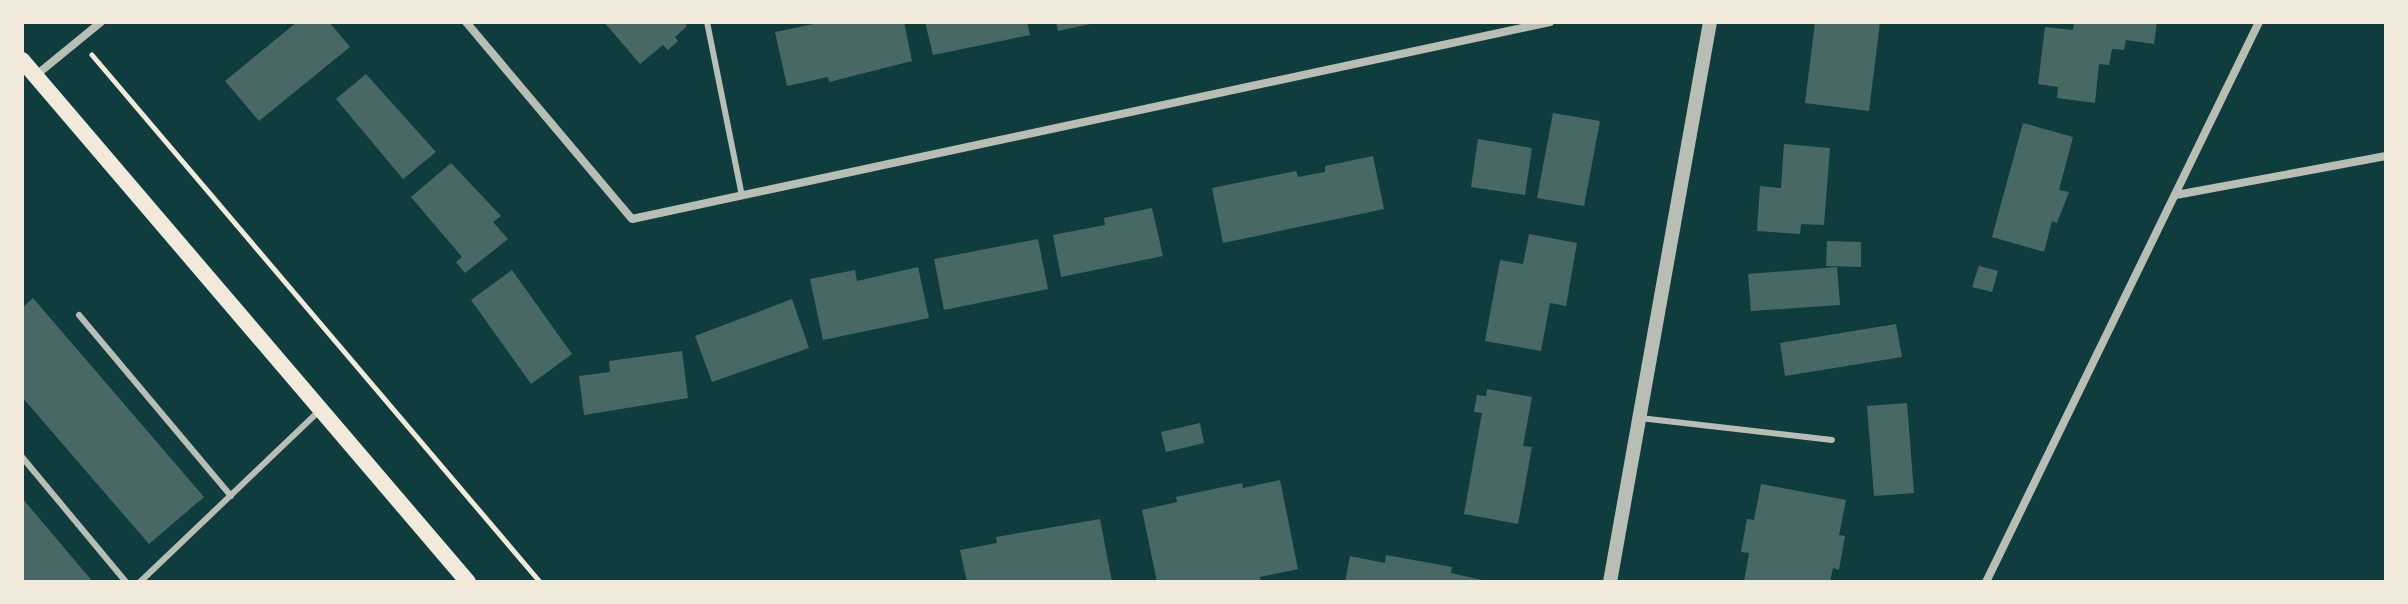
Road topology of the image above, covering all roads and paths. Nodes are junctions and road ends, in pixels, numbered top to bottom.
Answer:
1 (101, 22) edge
2 (466, 22) edge
3 (707, 22) edge
4 (1550, 22) edge
5 (1710, 22) edge
6 (2259, 22) edge
7 (79, 40) junction
8 (22, 60) edge
9 (35, 76) junction
10 (2386, 156) edge
11 (2176, 195) junction
12 (742, 196) junction
13 (79, 315) dead end
14 (321, 410) junction
15 (1640, 418) junction
16 (1832, 440) dead end
17 (22, 457) edge
18 (231, 496) junction
19 (126, 582) edge
20 (140, 582) edge
21 (468, 582) edge
22 (540, 582) edge
23 (1610, 582) edge
24 (1986, 582) edge

1 - 7 street
2 - 12 street
3 - 12 lane
4 - 12 street
5 - 15 street
6 - 11 street
7 - 9 street
7 - 22 path
8 - 9 main road
9 - 14 main road
10 - 11 street
11 - 24 street
13 - 18 lane
14 - 18 lane
14 - 21 main road
15 - 16 lane
15 - 23 street
17 - 19 lane
18 - 20 lane

